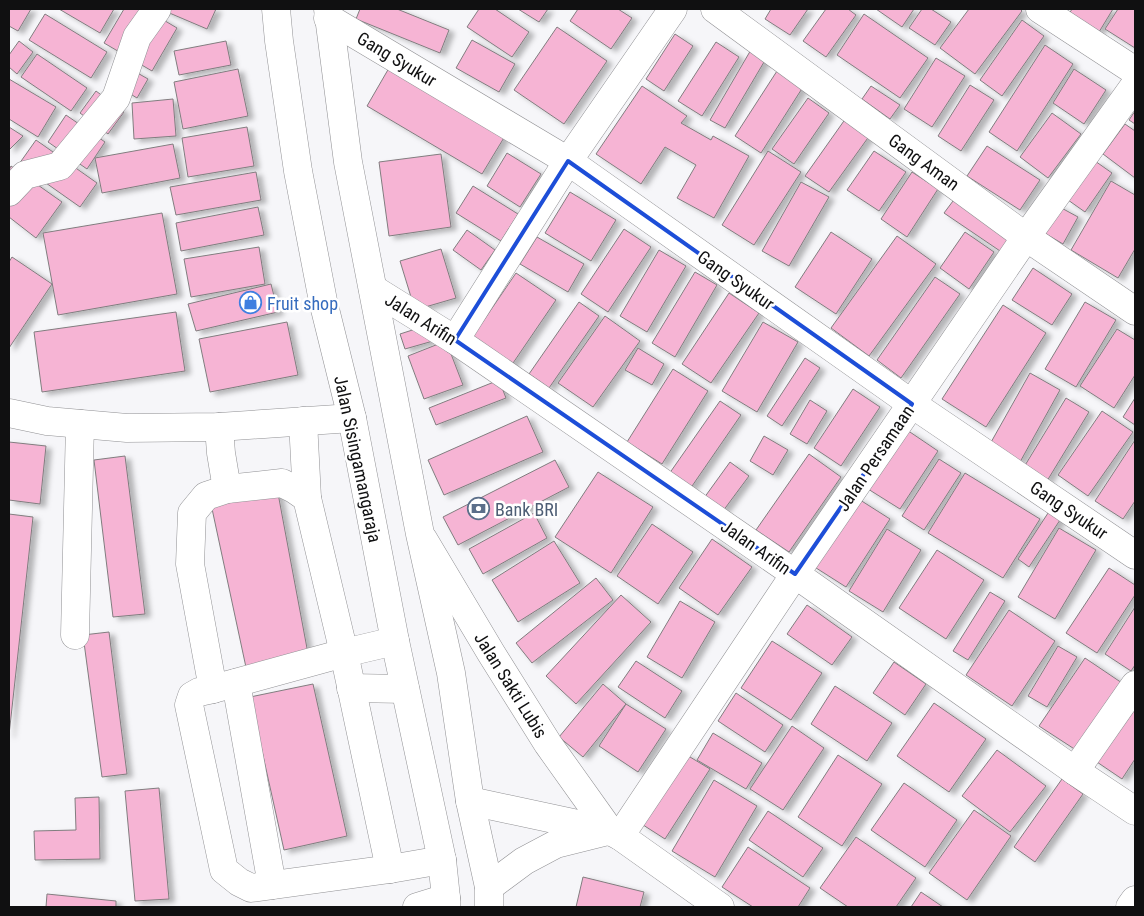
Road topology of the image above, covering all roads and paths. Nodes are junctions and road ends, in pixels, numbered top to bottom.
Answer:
1 (157, 9) edge
2 (276, 9) edge
3 (673, 9) edge
4 (715, 9) edge
5 (1040, 9) edge
6 (328, 14) edge
7 (1135, 71) edge
8 (1135, 85) edge
9 (568, 161) junction
10 (9, 192) edge
11 (1026, 237) junction
12 (372, 289) junction
13 (1135, 311) edge
14 (455, 340) junction
15 (912, 404) junction
16 (9, 413) edge
17 (352, 418) junction
18 (303, 421) junction
19 (80, 424) junction
20 (218, 427) junction
21 (227, 489) junction
22 (307, 498) junction
23 (420, 534) junction
24 (1135, 555) edge
25 (795, 574) junction
26 (74, 635) dead end
27 (395, 641) junction
28 (344, 653) junction
29 (1135, 685) edge
30 (224, 686) junction
31 (351, 688) junction
32 (405, 689) junction
33 (1075, 771) junction
34 (470, 801) junction
35 (1135, 811) edge
36 (615, 833) junction
37 (442, 860) junction
38 (390, 869) junction
39 (272, 885) junction
40 (489, 897) edge
41 (1135, 900) edge
42 (446, 902) edge
43 (417, 907) edge
44 (720, 907) edge
45 (1130, 907) edge

1 - 10 street
2 - 17 street, Jalan Sisingamangaraja
3 - 9 street
4 - 11 street, Gang Aman
5 - 7 street
6 - 9 street, Gang Syukur
6 - 12 street
8 - 11 street, Jalan Persamaan
9 - 14 street
9 - 15 street, Gang Syukur
11 - 13 street, Gang Aman
11 - 15 street, Jalan Persamaan
12 - 14 street, Jalan Arifin
12 - 23 street
14 - 25 street, Jalan Arifin
15 - 24 street, Gang Syukur
15 - 25 street, Jalan Persamaan
16 - 19 street
17 - 18 street
17 - 27 street, Jalan Sisingamangaraja
18 - 20 street
18 - 22 street
19 - 20 street
19 - 26 street
20 - 21 street
21 - 22 street
21 - 30 street
22 - 28 street
23 - 34 street
23 - 36 street, Jalan Sakti Lubis
25 - 33 street, Jalan Arifin
25 - 36 street, Jalan Persamaan
27 - 28 street
27 - 32 street, Jalan Sisingamangaraja
28 - 30 street
28 - 31 street
29 - 33 street
30 - 39 street
30 - 39 street
31 - 32 street
31 - 38 street
32 - 37 street, Jalan Sisingamangaraja
33 - 35 street, Jalan Arifin
34 - 36 street
34 - 40 street
36 - 40 street
36 - 44 street, Jalan Sakti Lubis
37 - 38 street
37 - 42 street, Jalan Sisingamangaraja
38 - 39 street
41 - 45 street
42 - 43 street

